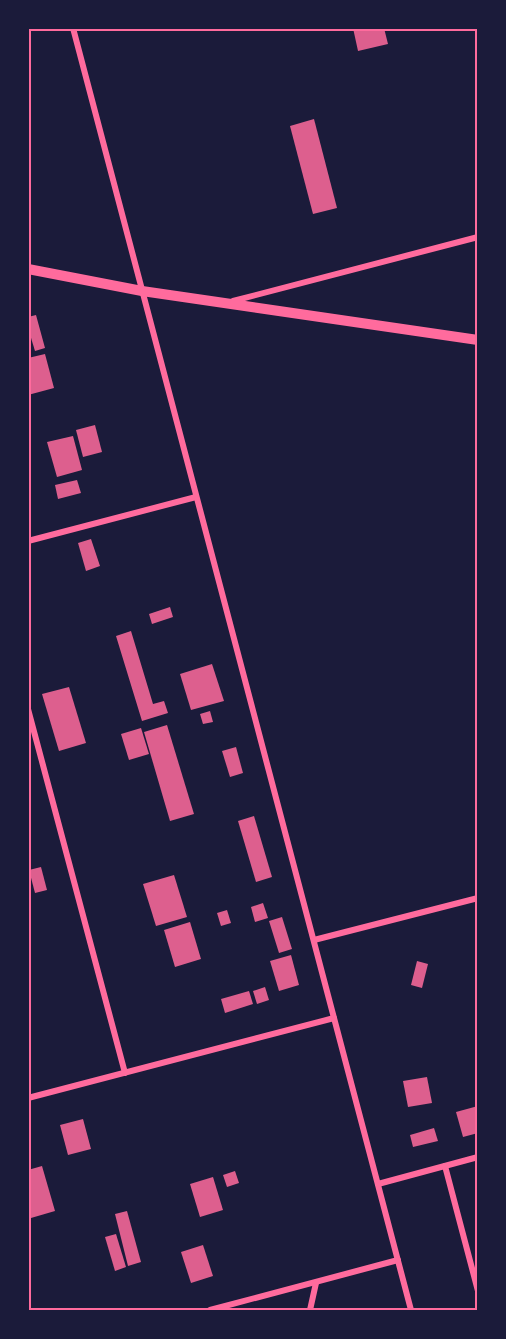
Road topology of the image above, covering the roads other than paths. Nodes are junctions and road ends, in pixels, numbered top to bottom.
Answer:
1 (73, 28) edge
2 (477, 237) edge
3 (28, 269) edge
4 (142, 291) junction
5 (224, 304) junction
6 (477, 340) edge
7 (196, 497) junction
8 (28, 541) edge
9 (28, 709) edge
10 (477, 898) edge
11 (314, 940) junction
12 (334, 1018) junction
13 (125, 1073) junction
14 (28, 1098) edge
15 (477, 1157) edge
16 (445, 1166) junction
17 (378, 1184) junction
18 (398, 1260) junction
19 (316, 1283) junction
20 (477, 1291) edge
21 (210, 1311) edge
22 (310, 1311) edge
23 (411, 1311) edge

1 - 4 street
2 - 5 street
3 - 4 street
4 - 5 street
4 - 7 street
5 - 6 street
7 - 8 street
7 - 11 street
9 - 13 street
10 - 11 street
11 - 12 street
12 - 13 street
12 - 17 street
13 - 14 street
15 - 16 street
16 - 17 street
16 - 20 street
17 - 18 street
18 - 19 street
18 - 23 street
19 - 21 street
19 - 22 street

